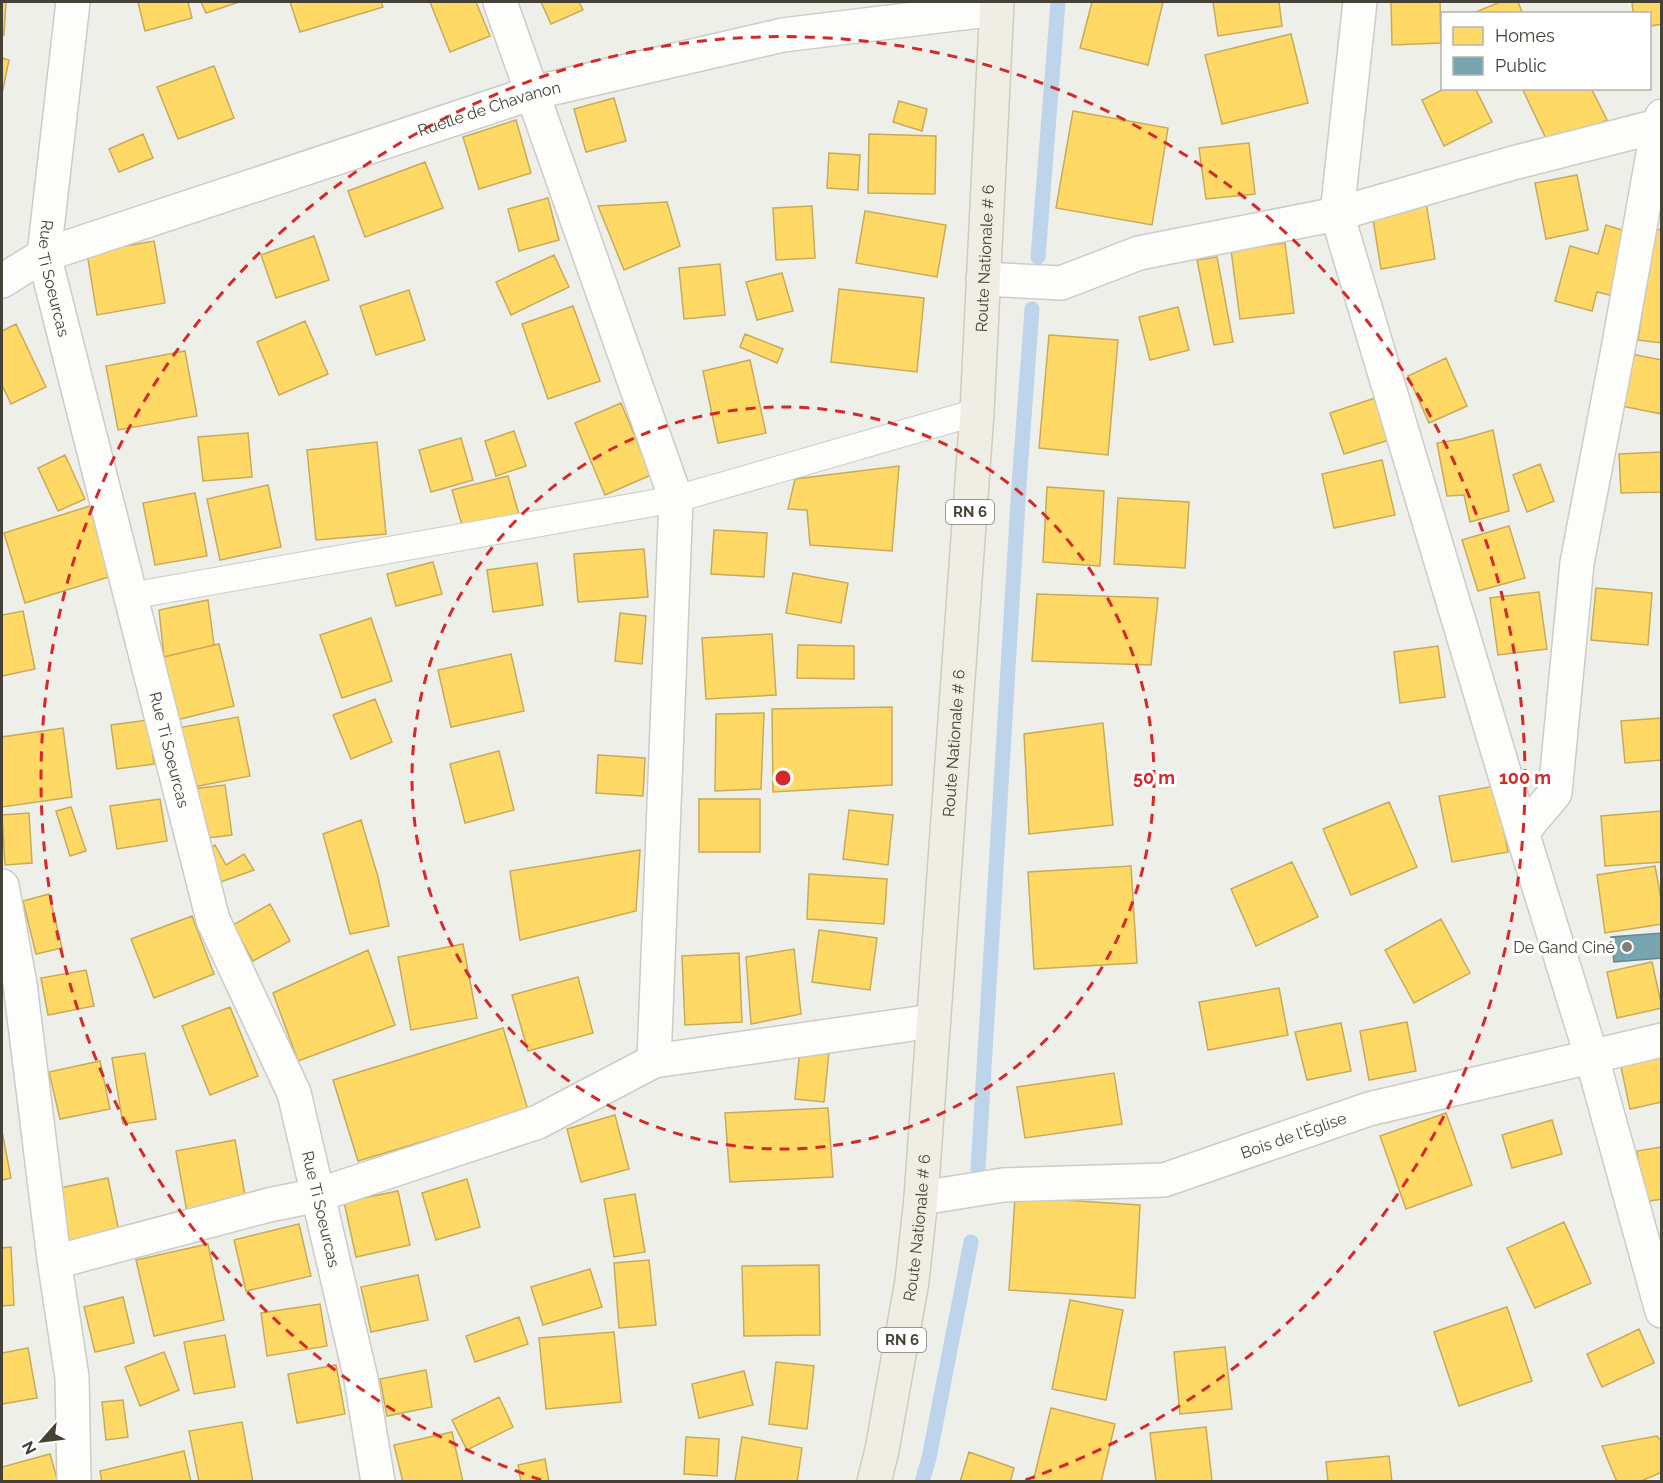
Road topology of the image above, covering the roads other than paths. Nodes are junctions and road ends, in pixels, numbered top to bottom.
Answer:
1 (74, 2) edge
2 (500, 2) edge
3 (1360, 2) edge
4 (996, 5) edge
5 (532, 93) junction
6 (1660, 121) edge
7 (1337, 214) junction
8 (44, 255) junction
9 (983, 279) junction
10 (2, 281) edge
11 (977, 412) junction
12 (676, 499) junction
13 (130, 596) junction
14 (1522, 832) junction
15 (2, 886) edge
16 (11, 986) edge
17 (933, 1021) junction
18 (1662, 1040) edge
19 (1592, 1058) junction
20 (654, 1061) junction
21 (318, 1195) junction
22 (921, 1198) junction
23 (54, 1259) junction
24 (1662, 1311) edge
25 (74, 1482) edge
26 (378, 1482) edge
27 (874, 1482) edge

1 - 8 street, Rue Ti Soeurcas
2 - 5 street
3 - 7 street
4 - 5 street, Ruelle de Chavanon
4 - 9 main road, Route Nationale # 6 / RN 6
5 - 8 street, Ruelle de Chavanon
5 - 12 street
6 - 7 street
6 - 14 street
7 - 9 street
7 - 14 street
8 - 10 street, Ruelle de Chavanon
8 - 13 street, Rue Ti Soeurcas
9 - 11 main road, Route Nationale # 6 / RN 6
11 - 12 lane
11 - 17 main road, Route Nationale # 6 / RN 6
12 - 13 lane
12 - 20 street
13 - 21 street, Rue Ti Soeurcas
14 - 19 street
15 - 16 street
16 - 23 street
17 - 20 street
17 - 22 main road, Route Nationale # 6 / RN 6
18 - 19 street, Bois de l'Église
19 - 22 street, Bois de l'Église
19 - 24 street
20 - 21 street
21 - 23 street
21 - 26 street, Rue Ti Soeurcas
22 - 27 main road, Route Nationale # 6 / RN 6
23 - 25 street

